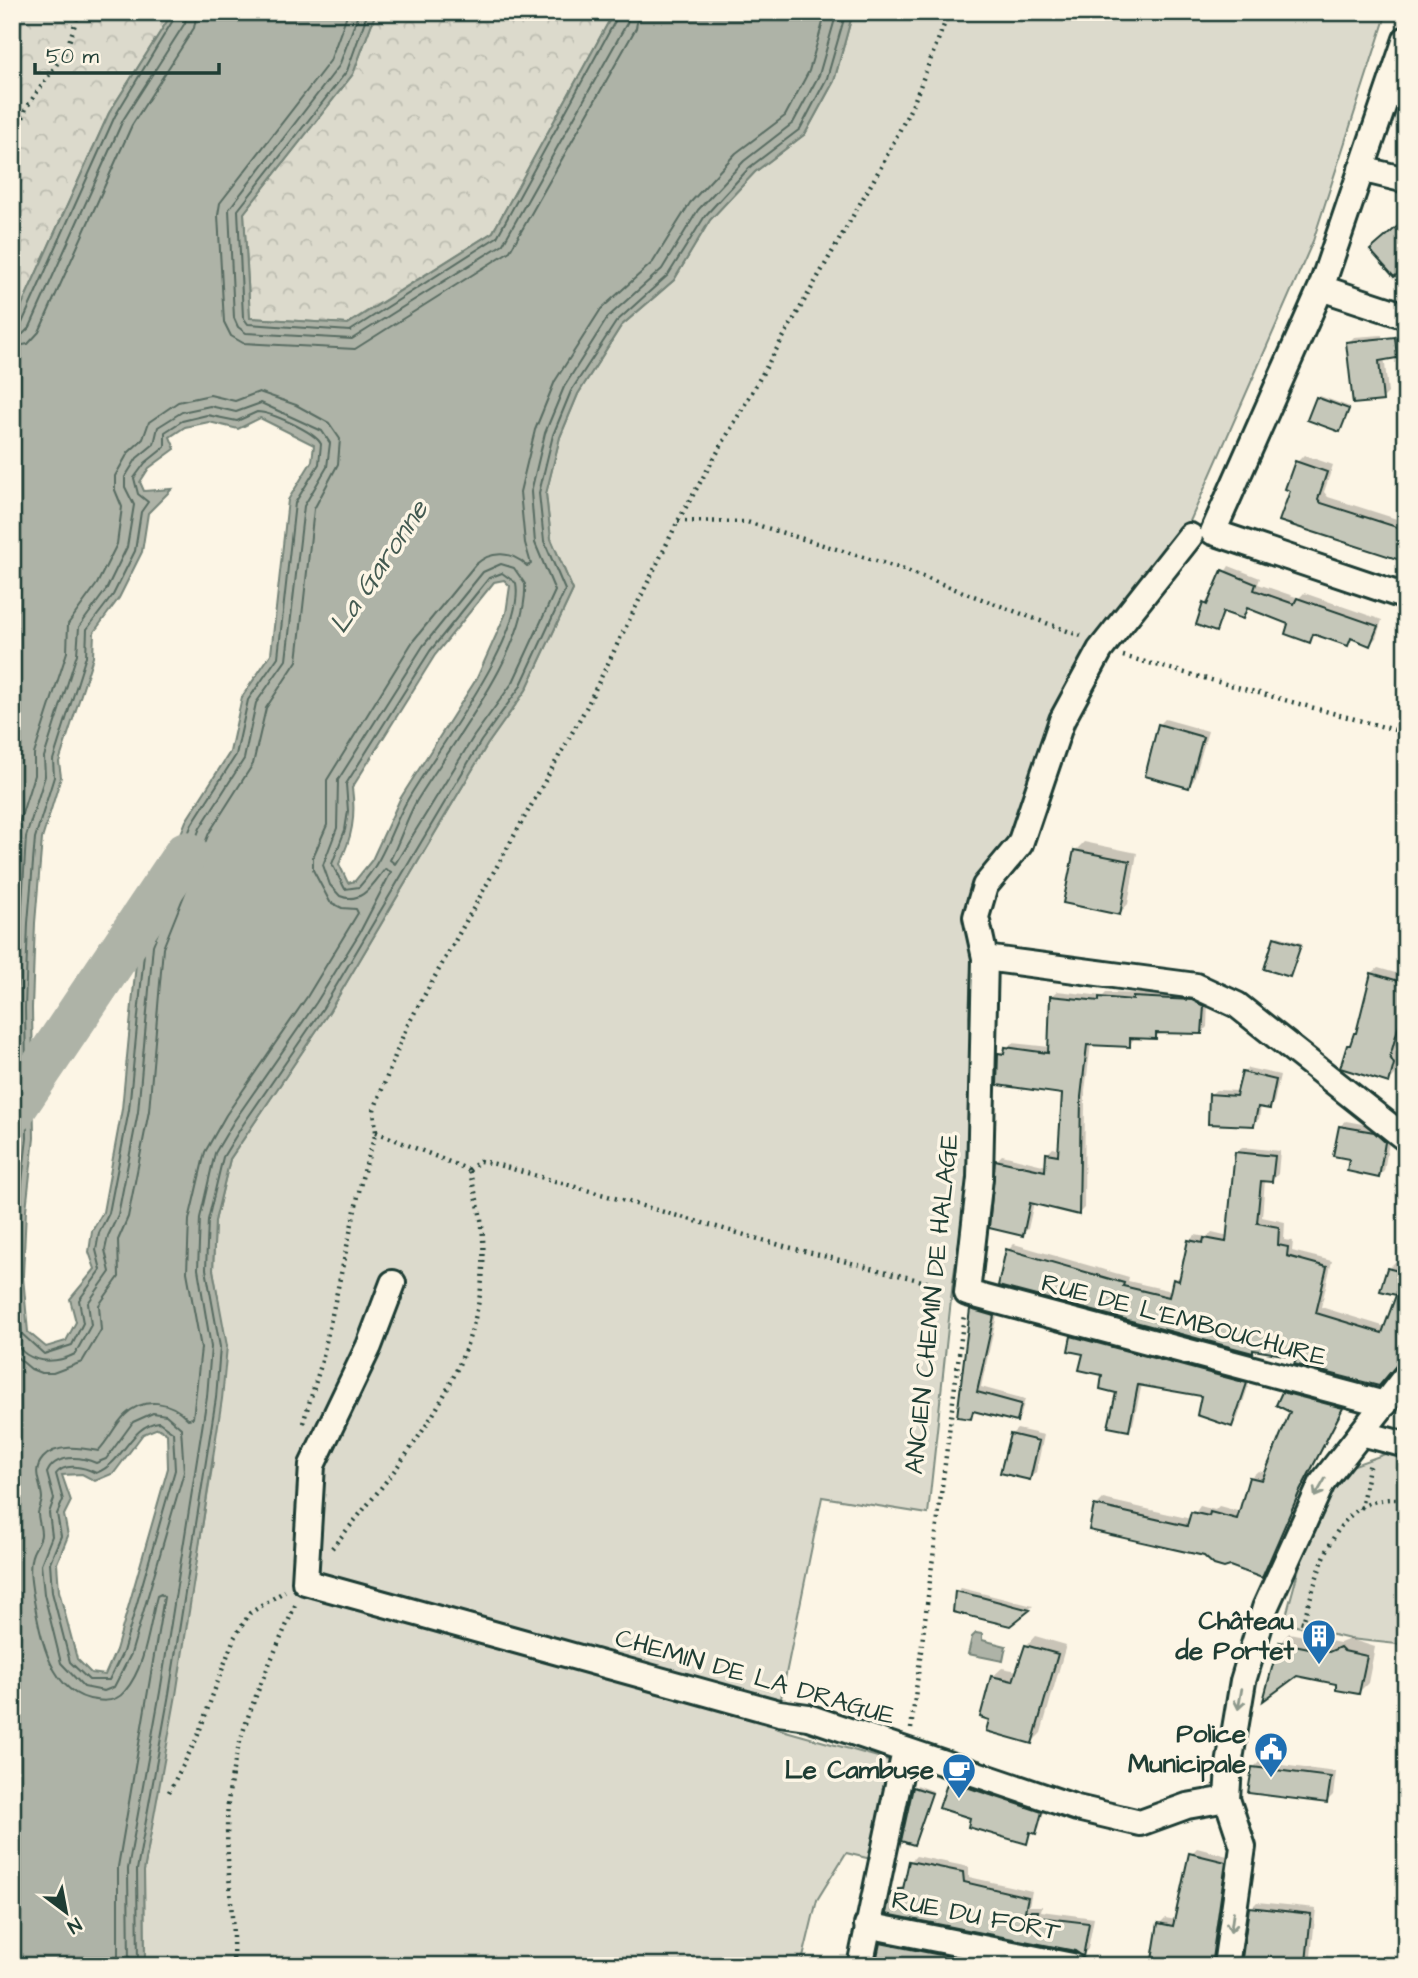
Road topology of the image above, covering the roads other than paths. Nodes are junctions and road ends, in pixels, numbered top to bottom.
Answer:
1 (1406, 39) edge
2 (1362, 169) junction
3 (1406, 180) edge
4 (1321, 288) junction
5 (1406, 316) edge
6 (1202, 534) junction
7 (1406, 597) edge
8 (985, 958) junction
9 (1406, 1139) edge
10 (393, 1283) dead end
11 (967, 1293) joint
12 (1406, 1376) edge
13 (1385, 1404) junction
14 (1383, 1440) edge
15 (905, 1751) junction
16 (1227, 1799) junction
17 (867, 1925) junction
18 (860, 1966) edge
19 (1072, 1966) edge
20 (1226, 1966) edge

1 - 2 street, ANCIEN CHEMIN DE HALAGE
2 - 3 street
2 - 4 street, ANCIEN CHEMIN DE HALAGE
4 - 5 street
4 - 6 street, ANCIEN CHEMIN DE HALAGE
6 - 7 street
6 - 8 street, ANCIEN CHEMIN DE HALAGE
8 - 9 street
8 - 11 street, ANCIEN CHEMIN DE HALAGE
10 - 15 street, CHEMIN DE LA DRAGUE
11 - 13 street, RUE DE L'EMBOUCHURE
12 - 13 street
13 - 14 street
14 -> 16 street
15 - 16 street, CHEMIN DE LA DRAGUE
15 - 17 street
16 -> 20 street
17 - 18 street
17 - 19 street, RUE DU FORT

